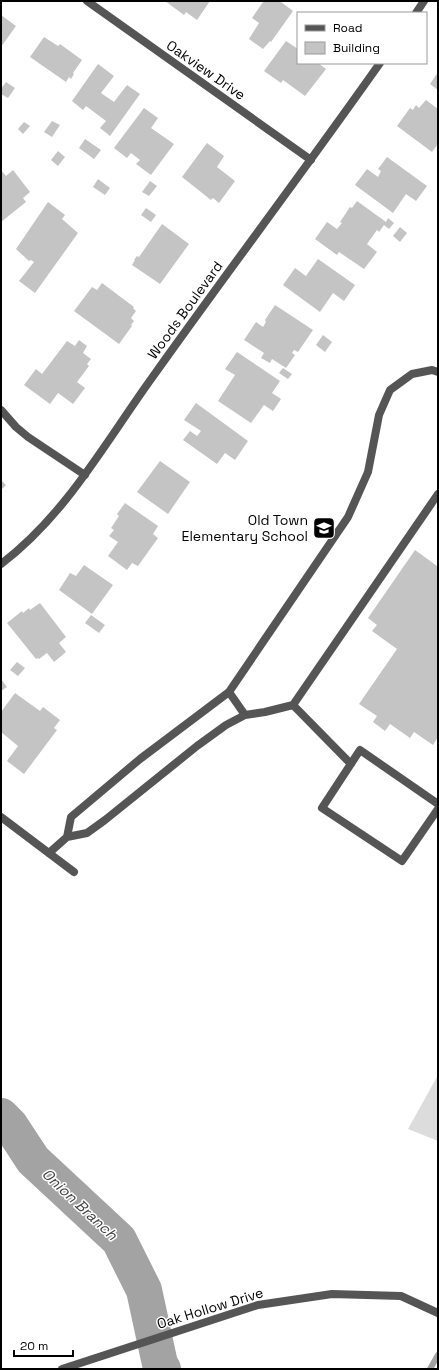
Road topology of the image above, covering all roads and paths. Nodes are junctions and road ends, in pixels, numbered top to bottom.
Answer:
1 (87, 1) edge
2 (424, 1) edge
3 (417, 12) edge
4 (379, 64) edge
5 (311, 160) junction
6 (438, 372) edge
7 (1, 410) edge
8 (85, 475) junction
9 (438, 494) edge
10 (1, 564) edge
11 (229, 692) junction
12 (293, 705) junction
13 (245, 715) junction
14 (351, 764) junction
15 (438, 804) edge
16 (438, 809) edge
17 (1, 817) edge
18 (67, 837) junction
19 (49, 853) junction
20 (74, 872) dead end
21 (438, 1313) edge
22 (62, 1369) edge

1 - 5 street, Oakview Drive
2 - 3 street
4 - 5 street, Woods Boulevard
5 - 8 street, Woods Boulevard
6 - 11 street
7 - 8 street
8 - 10 street, Woods Boulevard
9 - 12 street
11 - 13 street
11 - 18 street
12 - 13 street
12 - 14 street
13 - 18 street
14 - 15 street
14 - 16 street
17 - 19 street
18 - 19 street
19 - 20 street
21 - 22 street, Oak Hollow Drive

